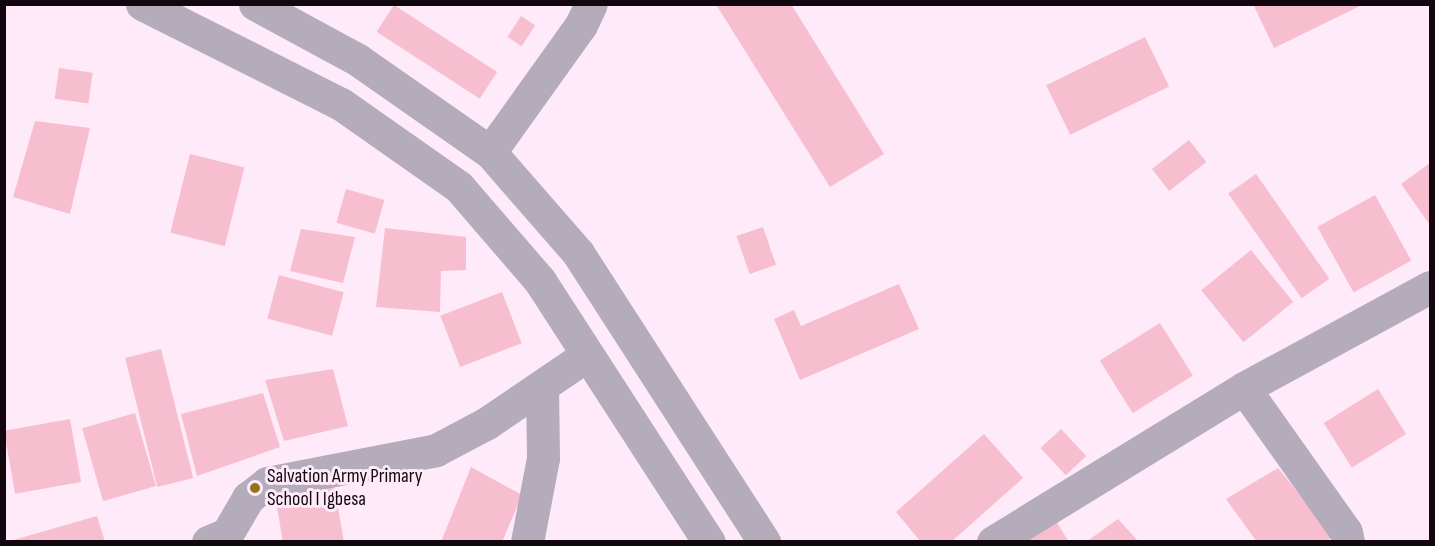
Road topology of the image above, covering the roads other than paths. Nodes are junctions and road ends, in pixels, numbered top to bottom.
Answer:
1 (142, 4) edge
2 (255, 4) edge
3 (591, 4) edge
4 (490, 152) junction
5 (1431, 287) edge
6 (587, 355) junction
7 (543, 387) junction
8 (1244, 388) junction
9 (208, 542) edge
10 (527, 542) edge
11 (709, 542) edge
12 (764, 542) edge
13 (993, 542) edge
14 (1348, 542) edge

1 - 6 street
2 - 4 street
3 - 4 street
4 - 12 street
5 - 8 street
6 - 7 street
6 - 11 street
7 - 9 street
7 - 10 street
8 - 13 street
8 - 14 street

